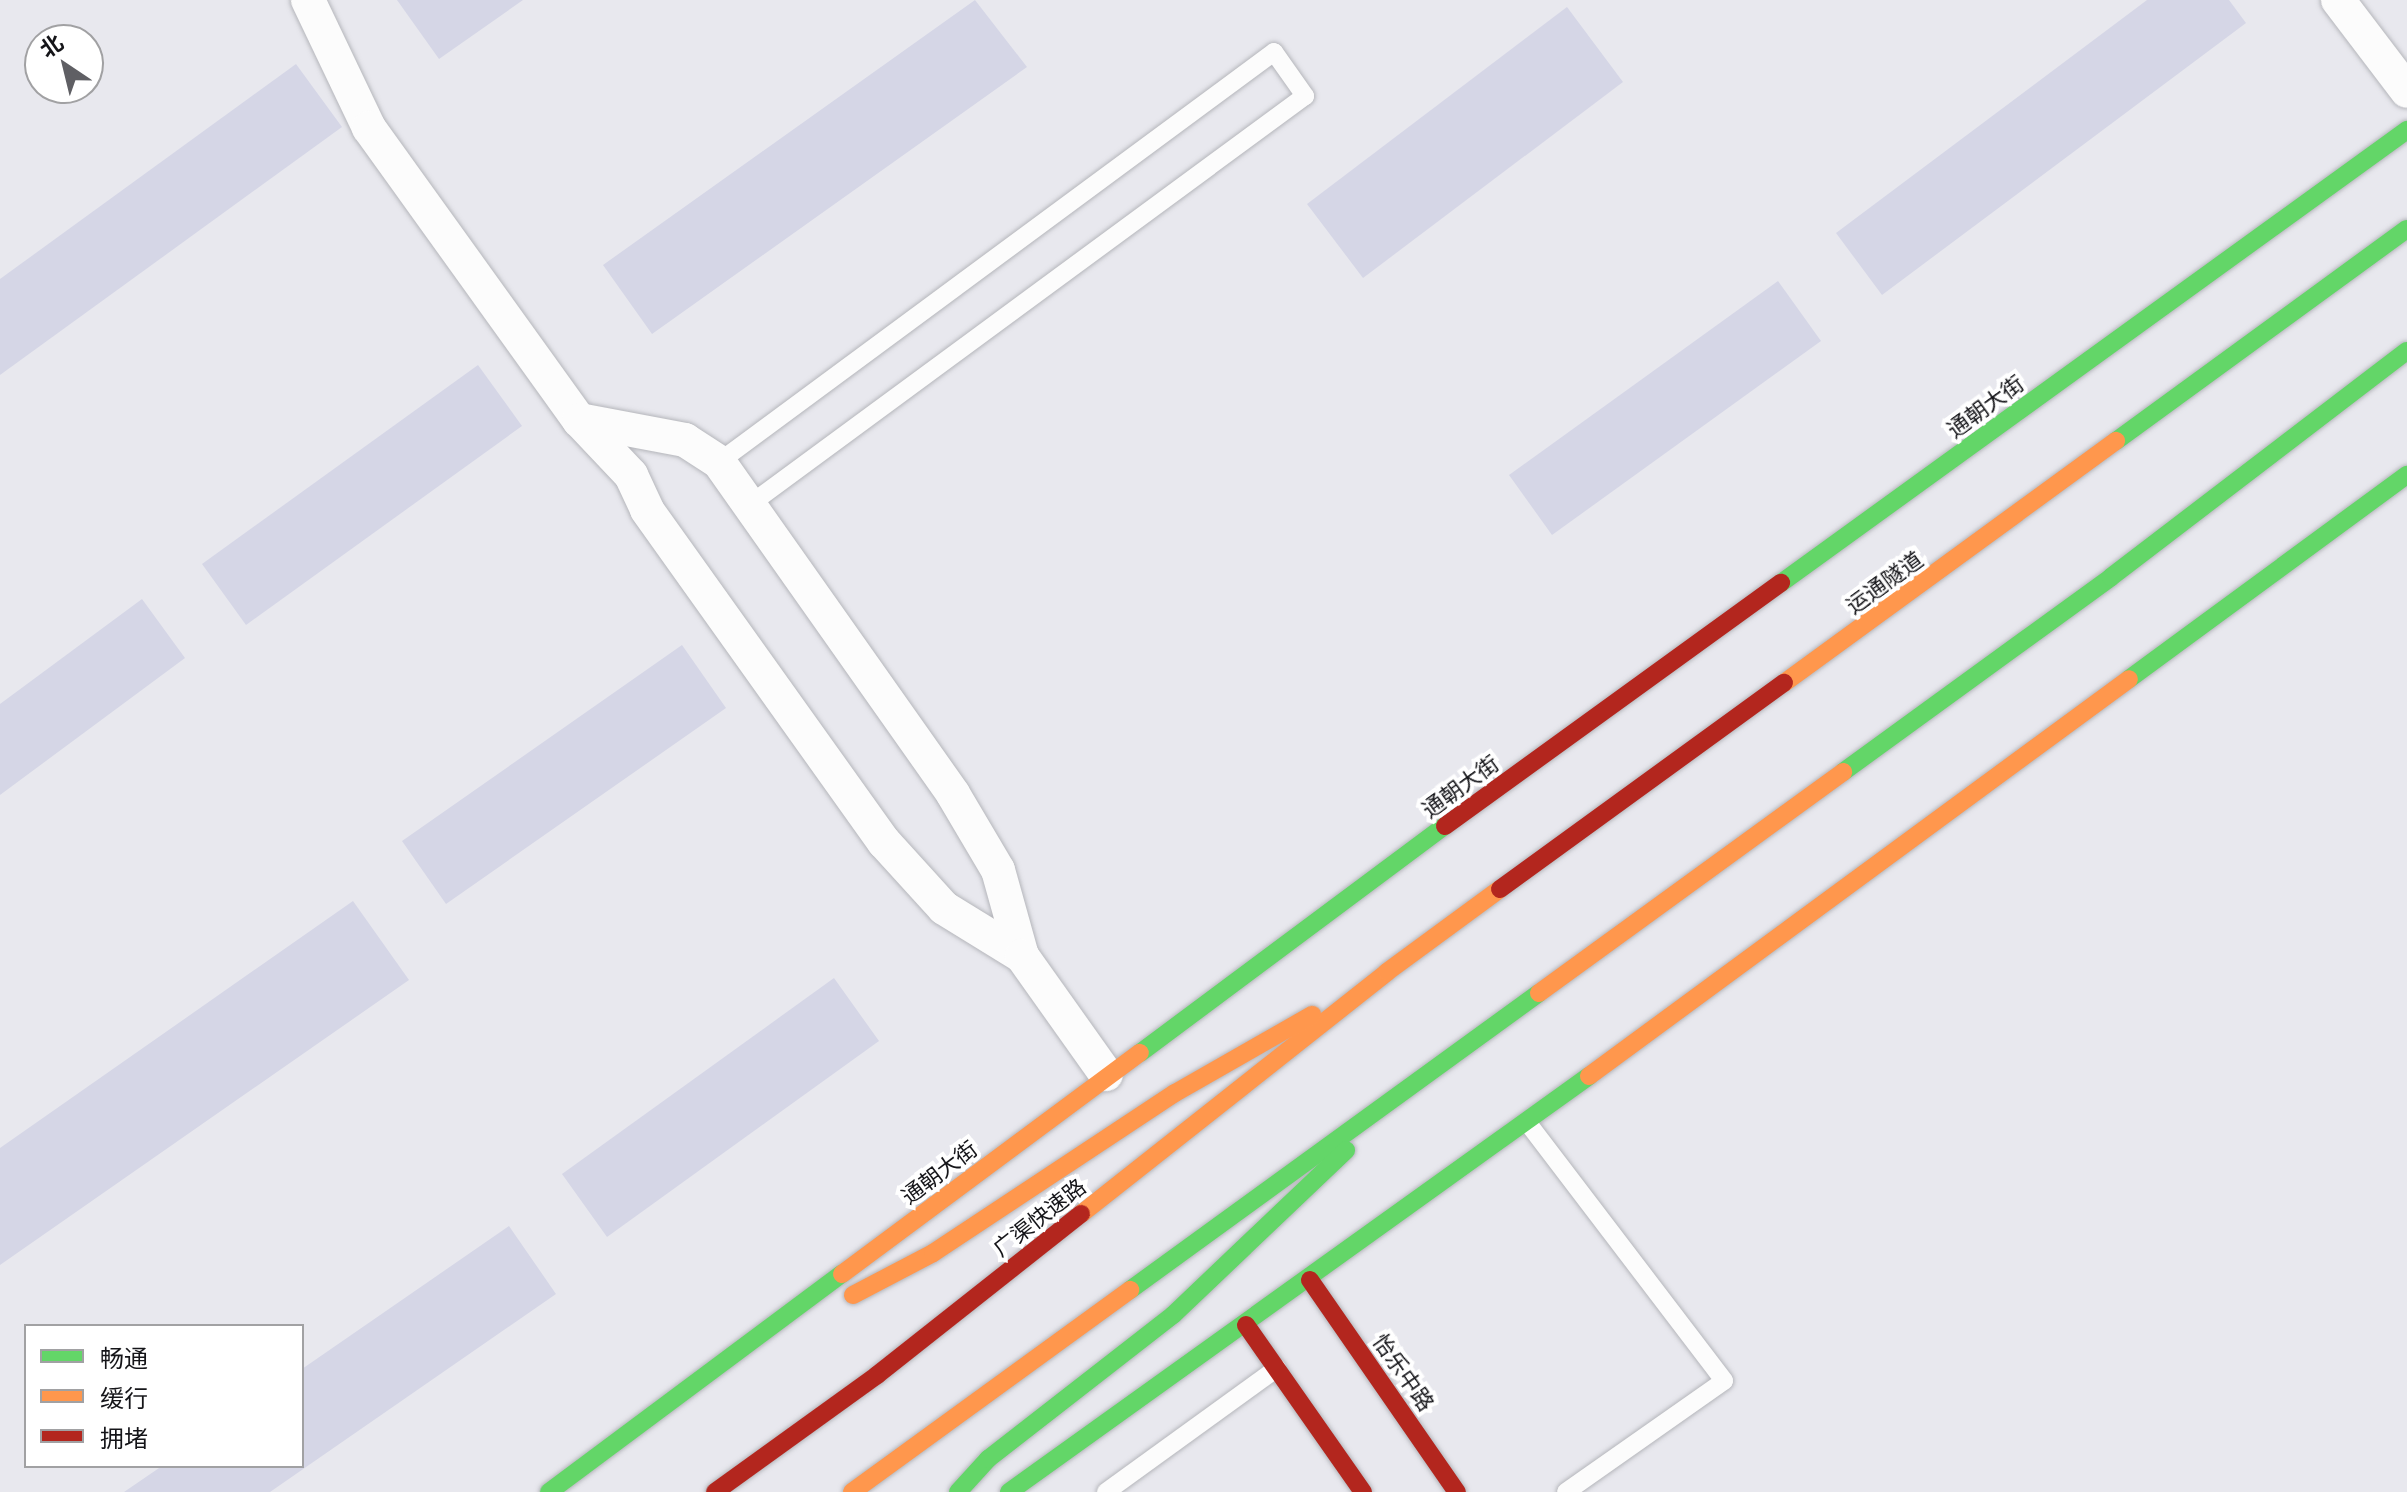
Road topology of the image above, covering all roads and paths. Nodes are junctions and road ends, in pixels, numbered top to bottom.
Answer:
1 (308, 0) edge
2 (2338, 0) edge
3 (2407, 91) edge
4 (2407, 130) edge
5 (2407, 229) edge
6 (2407, 351) edge
7 (579, 420) junction
8 (719, 462) junction
9 (2407, 475) edge
10 (749, 505) junction
11 (1022, 956) junction
12 (1387, 972) junction
13 (1441, 1059) junction
14 (1106, 1074) junction
15 (1527, 1122) junction
16 (1310, 1280) junction
17 (1246, 1325) junction
18 (739, 1356) junction
19 (1277, 1368) junction
20 (549, 1492) edge
21 (715, 1492) edge
22 (852, 1492) edge
23 (958, 1492) edge
24 (1009, 1492) edge
25 (1106, 1492) edge
26 (1363, 1492) edge
27 (1457, 1492) edge
28 (1566, 1492) edge

1 - 7 street
2 - 3 street
4 - 14 main road, 通朝大街
5 - 12 main road, 运通隧道
6 - 13 main road
7 - 8 street
7 - 11 street
8 - 10 street
8 - 10 lane
9 - 15 main road
10 - 11 street
11 - 14 street
12 - 18 main road
12 - 21 main road, 广渠快速路
13 - 22 main road
13 - 23 main road
14 - 18 main road, 通朝大街
15 - 16 main road
15 - 28 lane
16 - 17 main road
16 - 27 main road, 怡乐中路
17 - 19 main road
17 - 24 main road
18 - 20 main road, 通朝大街
19 - 25 lane
19 - 26 main road

